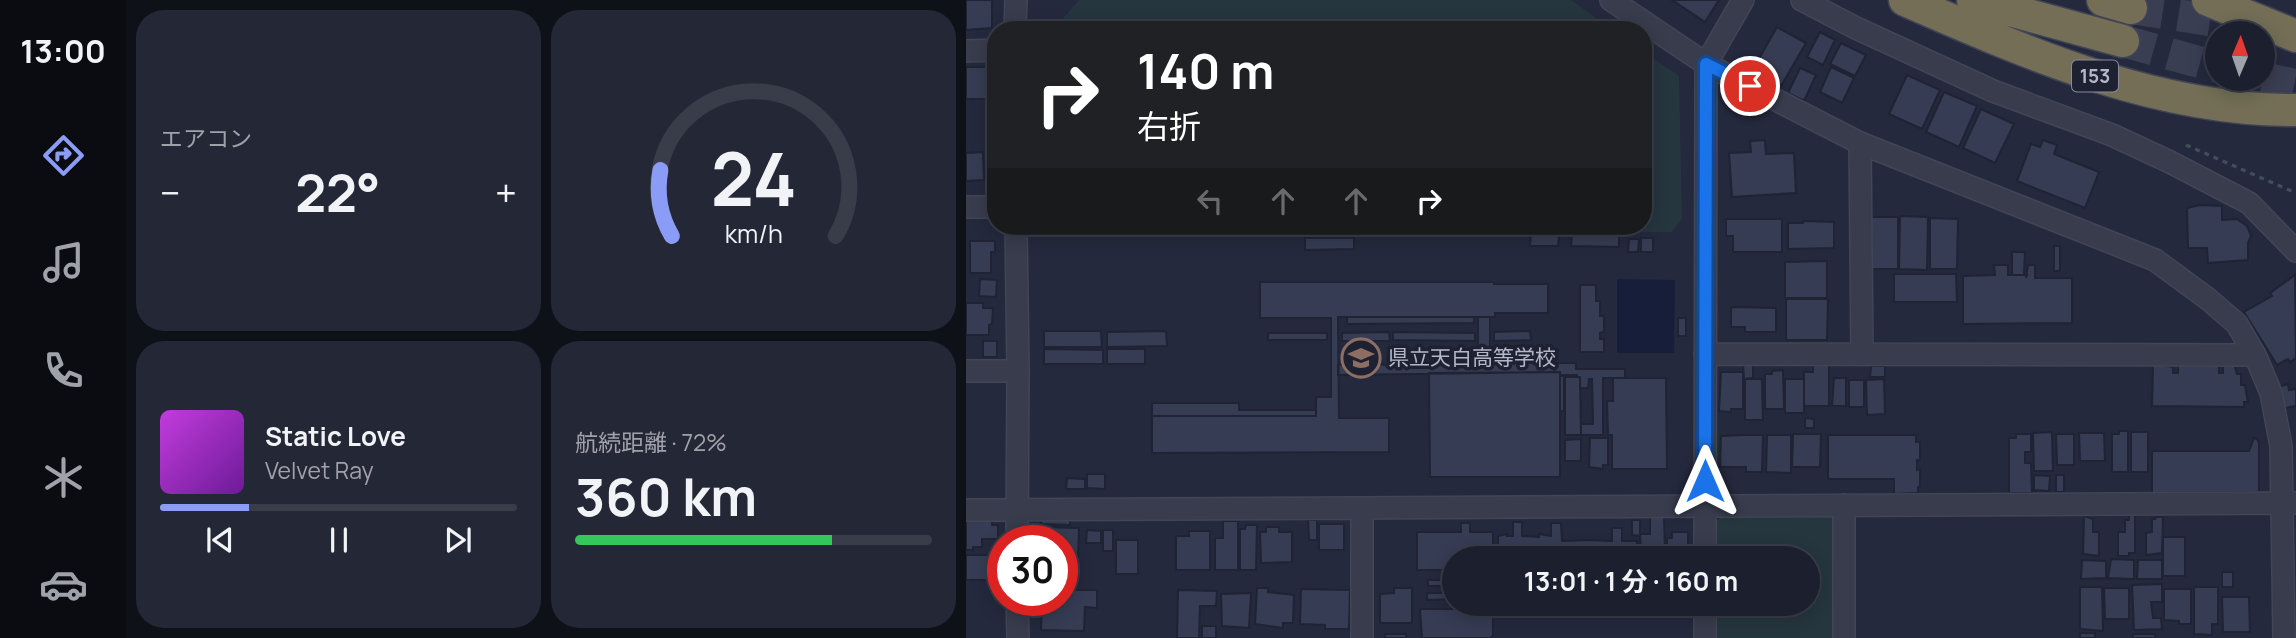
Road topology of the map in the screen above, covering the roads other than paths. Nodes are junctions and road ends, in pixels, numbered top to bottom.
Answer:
1 (1016, 0) edge
2 (1611, 0) edge
3 (1743, 0) edge
4 (1802, 0) edge
5 (1905, 0) edge
6 (1973, 0) edge
7 (2208, 0) edge
8 (1015, 21) edge
9 (1642, 21) edge
10 (1652, 28) edge
11 (2296, 36) edge
12 (2123, 41) tunnel mouth
13 (987, 50) edge
14 (966, 51) edge
15 (1706, 64) junction
16 (2296, 110) edge
17 (1860, 143) junction
18 (966, 207) edge
19 (987, 207) edge
20 (1016, 235) edge
21 (2296, 251) edge
22 (1705, 354) junction
23 (1862, 354) junction
24 (2255, 355) junction
25 (1018, 370) junction
26 (966, 371) edge
27 (2290, 503) edge
28 (1844, 505) junction
29 (1705, 506) junction
30 (1362, 508) junction
31 (966, 510) edge
32 (1017, 510) junction
33 (1017, 525) edge
34 (1705, 546) edge
35 (1017, 616) edge
36 (1705, 616) edge
37 (1018, 638) edge
38 (1362, 638) edge
39 (1705, 638) edge
40 (1844, 638) edge
41 (2284, 638) edge

1 - 8 street
2 - 9 street
3 - 15 street
4 - 21 street
5 - 16 highway, 153
6 - 12 highway, 153
7 - 11 highway
10 - 15 street
13 - 14 street
15 - 17 street
15 - 22 street
17 - 23 street
17 - 24 street
18 - 19 street
20 - 25 street
22 - 23 street
22 - 29 street
23 - 24 street
24 - 27 street
25 - 26 street
25 - 32 street
27 - 28 street
27 - 41 street
28 - 29 street
28 - 40 street
29 - 30 street
29 - 34 street
30 - 32 street
30 - 38 street
31 - 32 street
32 - 33 street
35 - 37 street
36 - 39 street

